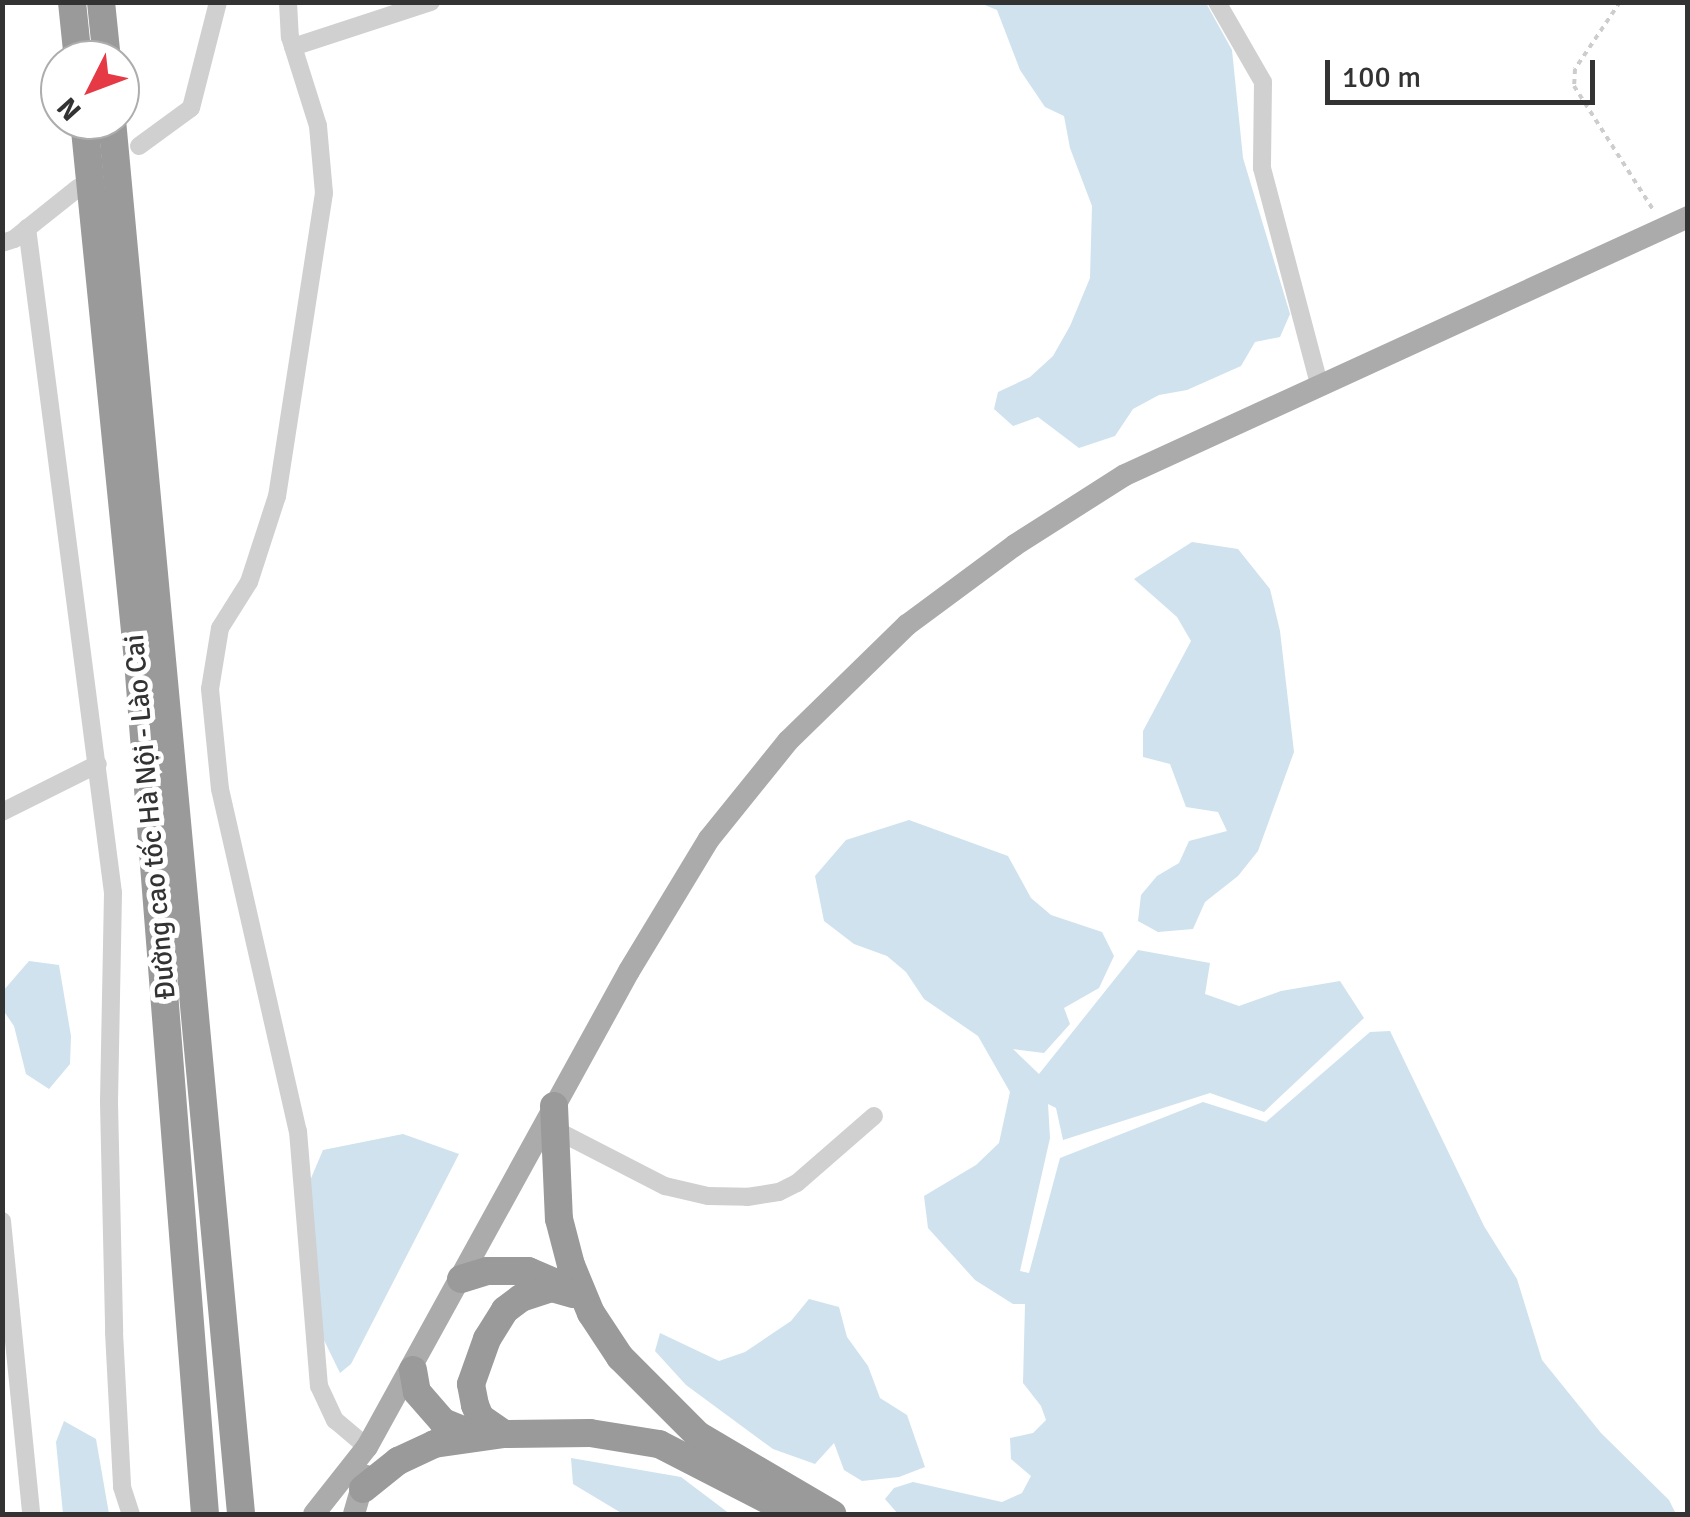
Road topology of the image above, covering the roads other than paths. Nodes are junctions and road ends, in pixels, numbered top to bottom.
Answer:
1 (72, 2) edge
2 (101, 2) edge
3 (218, 2) edge
4 (288, 2) edge
5 (431, 2) edge
6 (1217, 2) edge
7 (76, 40) edge
8 (105, 40) edge
9 (293, 46) junction
10 (86, 140) edge
11 (114, 140) edge
12 (139, 146) dead end
13 (78, 188) dead end
14 (1681, 225) edge
15 (27, 228) junction
16 (2, 243) edge
17 (1318, 384) junction
18 (98, 764) junction
19 (2, 812) edge
20 (874, 1116) dead end
21 (554, 1117) junction
22 (2, 1221) edge
23 (461, 1279) junction
24 (582, 1303) junction
25 (412, 1370) junction
26 (491, 1436) junction
27 (367, 1448) junction
28 (359, 1502) edge
29 (31, 1514) edge
30 (132, 1514) edge
31 (205, 1514) edge
32 (241, 1514) edge
33 (314, 1514) edge
34 (795, 1514) edge
35 (832, 1514) edge

1 - 7 highway
2 - 8 highway
3 - 12 street
4 - 9 street
5 - 9 street
6 - 17 street
9 - 27 street
10 - 31 highway, Đường cao tốc Hà Nội - Lào Cai
11 - 32 highway, Đường cao tốc Hà Nội - Lào Cai
13 - 15 street
14 - 17 main road
15 - 16 street
15 - 18 street
17 - 21 main road
18 - 19 street
18 - 30 street
20 - 21 street
21 - 23 main road
21 - 24 highway
22 - 29 street
23 - 24 highway
23 - 25 main road
24 - 26 highway
24 - 35 highway
25 - 26 highway
25 - 27 main road
26 - 28 highway
26 - 34 highway
27 - 28 main road
27 - 33 main road

